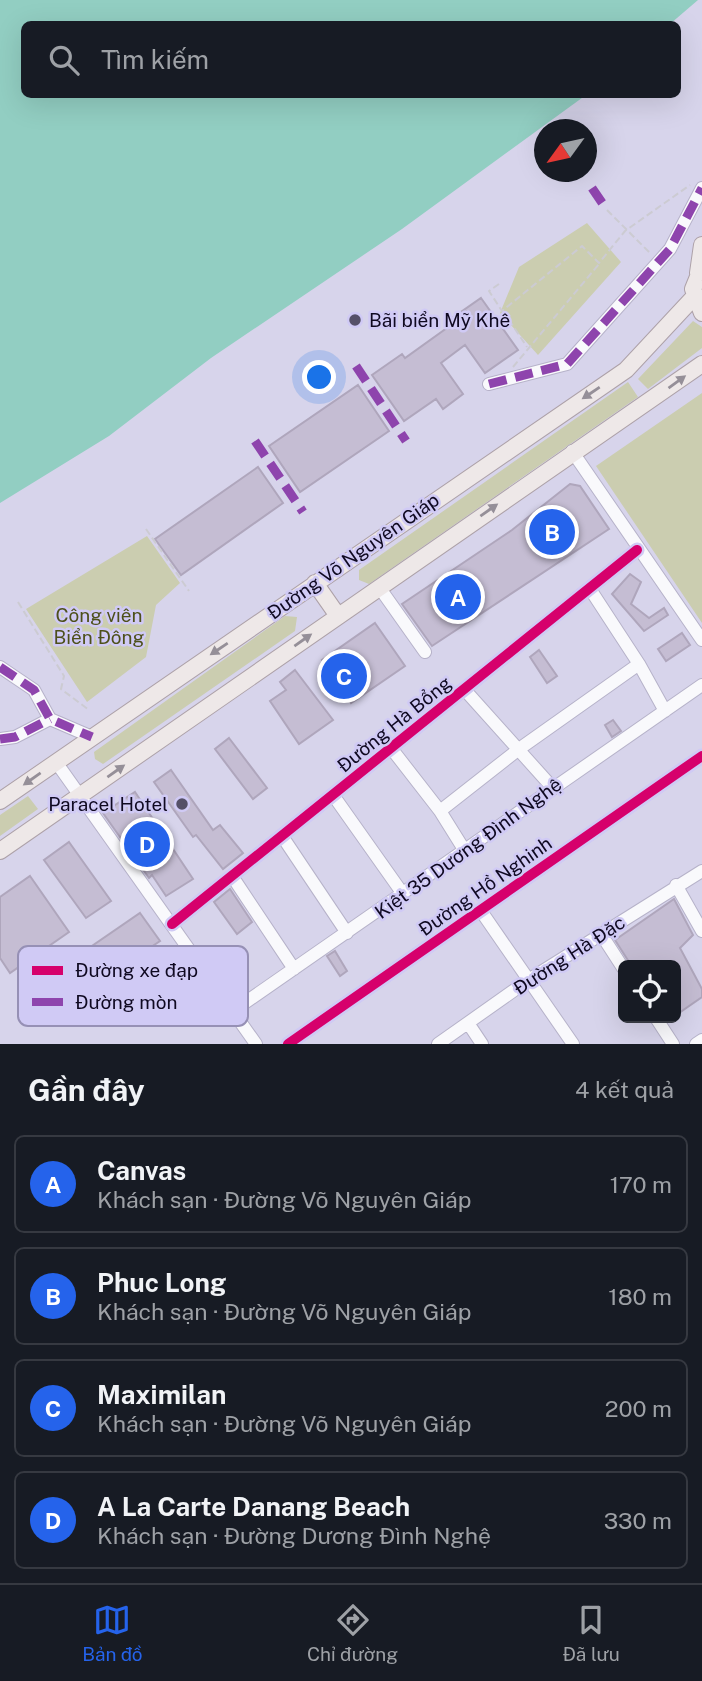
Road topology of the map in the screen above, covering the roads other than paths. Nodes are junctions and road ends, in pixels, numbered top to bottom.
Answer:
1 (696, 186) edge
2 (702, 245) edge
3 (700, 270) edge
4 (694, 297) junction
5 (702, 313) edge
6 (702, 365) edge
7 (495, 382) road end
8 (572, 452) junction
9 (643, 551) junction
10 (316, 583) junction
11 (379, 587) junction
12 (590, 589) junction
13 (338, 615) junction
14 (702, 640) edge
15 (425, 652) dead end
16 (639, 664) junction
17 (0, 667) edge
18 (702, 685) edge
19 (464, 689) junction
20 (664, 711) junction
21 (50, 719) junction
22 (92, 737) junction
23 (0, 739) edge
24 (391, 748) junction
25 (519, 749) junction
26 (702, 756) edge
27 (56, 762) junction
28 (552, 787) junction
29 (333, 795) junction
30 (80, 796) junction
31 (0, 801) edge
32 (440, 811) junction
33 (282, 836) junction
34 (465, 851) junction
35 (0, 852) edge
36 (702, 871) edge
37 (232, 876) junction
38 (676, 886) junction
39 (403, 894) junction
40 (481, 911) junction
41 (172, 924) junction
42 (702, 930) edge
43 (347, 933) junction
44 (601, 934) junction
45 (187, 946) edge
46 (618, 960) edge
47 (294, 969) junction
48 (530, 979) junction
49 (248, 1001) edge
50 (468, 1023) junction
51 (659, 1023) edge
52 (243, 1026) edge
53 (702, 1040) edge
54 (256, 1044) edge
55 (288, 1044) edge
56 (438, 1044) edge
57 (482, 1044) edge
58 (573, 1044) edge
59 (673, 1044) edge
60 (696, 1044) edge

1 - 7 street
2 - 3 main road
3 - 4 main road
4 - 5 main road
4 -> 10 main road, Đường Võ Nguyên Giáp
8 -> 6 main road, Đường Võ Nguyên Giáp
8 - 9 street
11 -> 8 main road, Đường Võ Nguyên Giáp
9 - 12 street, Đường Hà Bổng
9 - 14 street
10 - 13 main road
10 -> 22 main road, Đường Võ Nguyên Giáp
11 - 13 main road, Đường Võ Nguyên Giáp
11 - 15 street
12 - 16 street
12 - 19 street, Đường Hà Bổng
30 -> 13 main road, Đường Võ Nguyên Giáp
16 - 20 street
16 - 25 street
17 - 21 street
18 - 20 street, Kiệt 35 Dương Đình Nghệ
19 - 24 street, Đường Hà Bổng
19 - 25 street
20 - 28 street, Kiệt 35 Dương Đình Nghệ
21 - 22 street
21 - 23 street
22 - 27 main road, Đường Võ Nguyên Giáp
24 - 29 street, Đường Hà Bổng
24 - 32 street
25 - 28 street
25 - 32 street
26 - 40 street, Đường Hồ Nghinh
27 - 30 street
27 -> 31 main road, Đường Võ Nguyên Giáp
28 - 34 street, Kiệt 35 Dương Đình Nghệ
29 - 33 street, Đường Hà Bổng
29 - 39 street
30 - 35 main road, Đường Võ Nguyên Giáp
30 - 41 street
32 - 34 street
33 - 37 street, Đường Hà Bổng
33 - 43 street
34 - 39 street, Kiệt 35 Dương Đình Nghệ
36 - 38 street, Đường Hà Đặc
37 - 41 street, Đường Hà Bổng
37 - 47 street
38 - 42 street
38 - 44 street, Đường Hà Đặc
39 - 43 street, Kiệt 35 Dương Đình Nghệ
40 - 48 street
40 - 55 street, Đường Hồ Nghinh
41 - 45 street
43 - 47 street, Kiệt 35 Dương Đình Nghệ
44 - 46 street
44 - 48 street, Đường Hà Đặc
47 - 49 street, Kiệt 35 Dương Đình Nghệ
48 - 50 street, Đường Hà Đặc
48 - 58 street
50 - 56 street, Đường Hà Đặc
50 - 57 street
51 - 59 street
52 - 54 street
53 - 60 street

